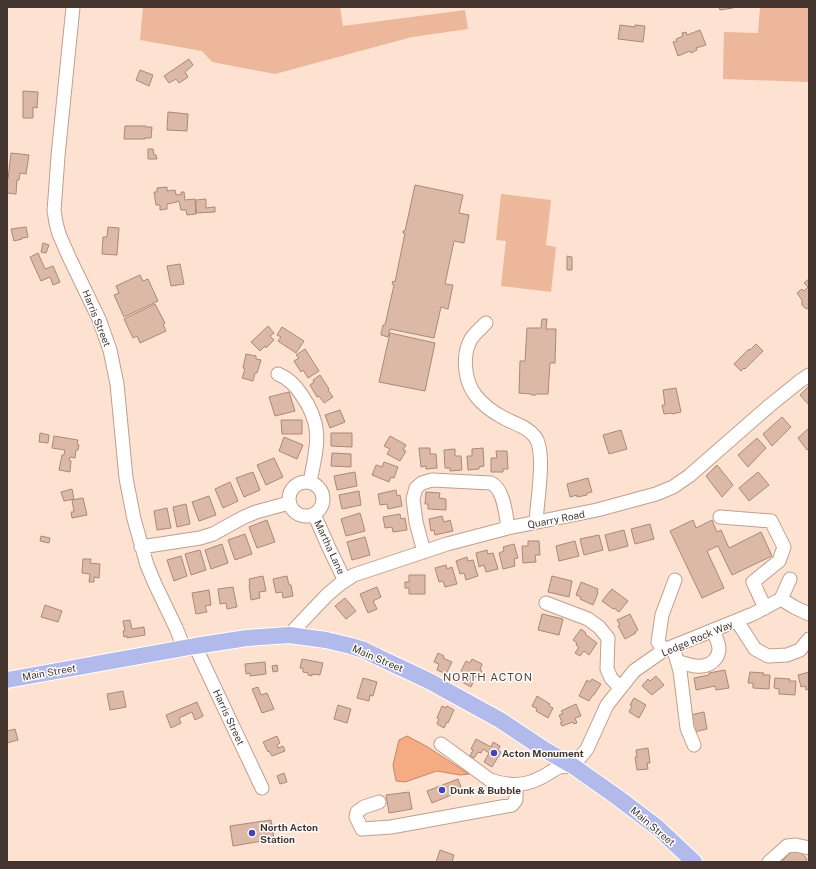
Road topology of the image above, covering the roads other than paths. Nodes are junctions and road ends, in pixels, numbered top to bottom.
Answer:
1 (73, 7) edge
2 (486, 323) dead end
3 (278, 374) dead end
4 (809, 375) edge
5 (310, 482) junction
6 (289, 503) junction
7 (314, 514) junction
8 (720, 517) dead end
9 (536, 522) junction
10 (508, 528) junction
11 (141, 547) junction
12 (424, 552) junction
13 (790, 579) dead end
14 (346, 580) junction
15 (675, 580) dead end
16 (781, 598) junction
17 (546, 602) dead end
18 (765, 608) junction
19 (809, 614) edge
20 (737, 621) junction
21 (713, 630) junction
22 (289, 635) junction
23 (809, 639) edge
24 (190, 647) junction
25 (668, 648) junction
26 (677, 661) junction
27 (7, 680) edge
28 (620, 688) junction
29 (441, 744) dead end
30 (694, 745) dead end
31 (573, 766) junction
32 (516, 785) junction
33 (262, 788) dead end
34 (379, 802) dead end
35 (809, 848) edge
36 (694, 862) edge
37 (769, 862) edge

1 - 11 street, Harris Street
2 - 9 street
3 - 5 street
4 - 9 street, Quarry Road
5 - 6 street
5 - 7 street
6 - 7 street
6 - 11 street
7 - 14 street, Martha Lane
8 - 18 street
9 - 10 street, Quarry Road
10 - 12 street, Quarry Road
10 - 12 street
11 - 24 street, Harris Street
12 - 14 street, Quarry Road
13 - 16 street
14 - 22 street, Quarry Road
15 - 25 street
16 - 18 street, Ledge Rock Way
16 - 19 street
17 - 28 street
18 - 20 street, Ledge Rock Way
20 - 21 street, Ledge Rock Way
20 - 23 street
21 - 25 street, Ledge Rock Way
21 - 26 street
22 - 24 main road, Main Street
22 - 31 main road, Main Street
24 - 27 main road, Main Street
24 - 33 street, Harris Street
25 - 26 street
25 - 28 street, Ledge Rock Way
26 - 30 street
28 - 31 street, Ledge Rock Way
29 - 32 street
31 - 32 street
31 - 36 main road, Main Street
32 - 34 street
35 - 37 street

